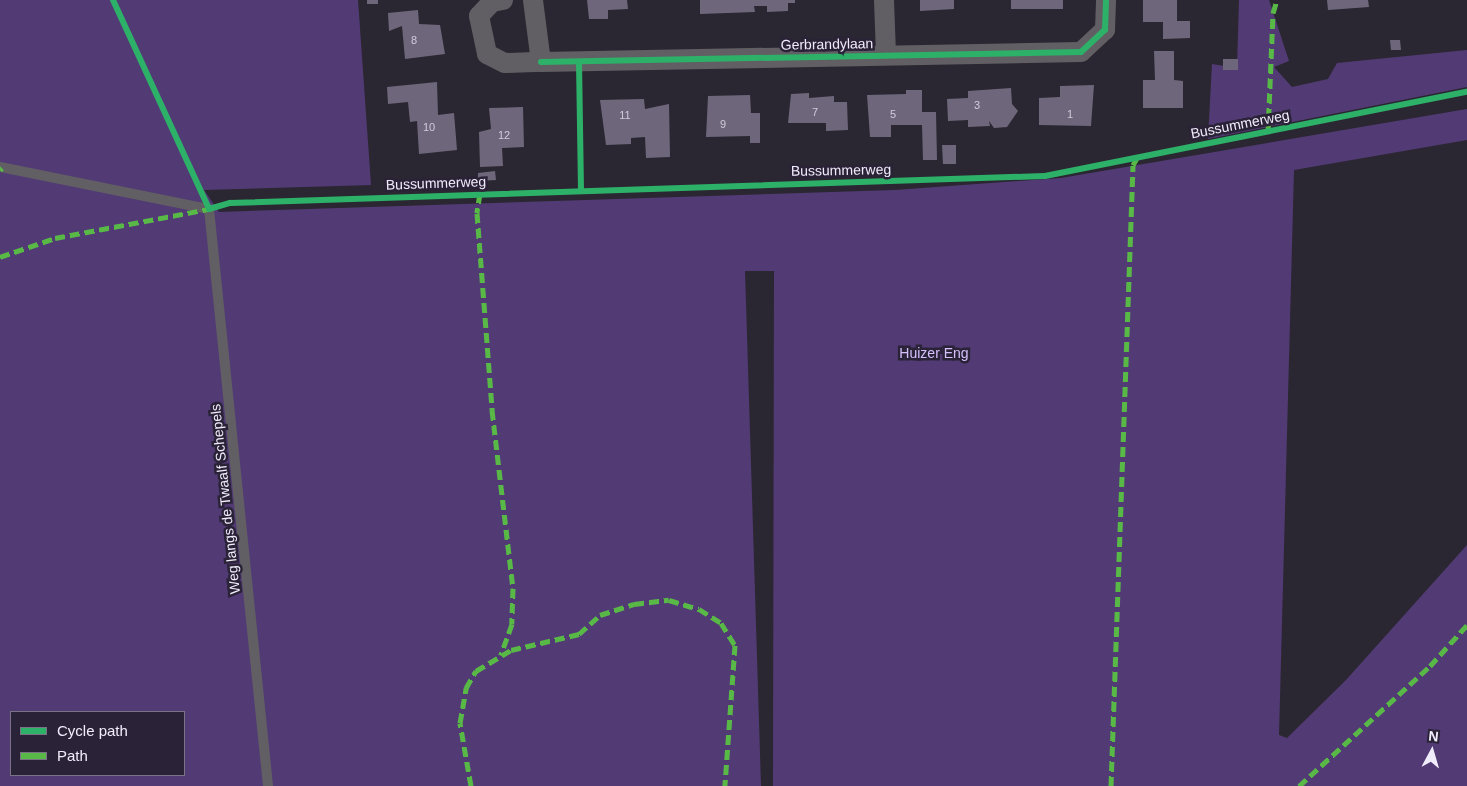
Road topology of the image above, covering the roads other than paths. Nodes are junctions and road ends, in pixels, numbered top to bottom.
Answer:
1 (503, 0) edge
2 (533, 0) edge
3 (884, 0) edge
4 (1106, 0) edge
5 (886, 55) junction
6 (541, 62) junction
7 (0, 167) edge
8 (268, 786) edge

1 - 6 street, Gerbrandylaan
2 - 6 street
3 - 5 street
4 - 5 street, Gerbrandylaan
5 - 6 street, Gerbrandylaan
7 - 8 lane, Weg langs de Twaalf Schepels

